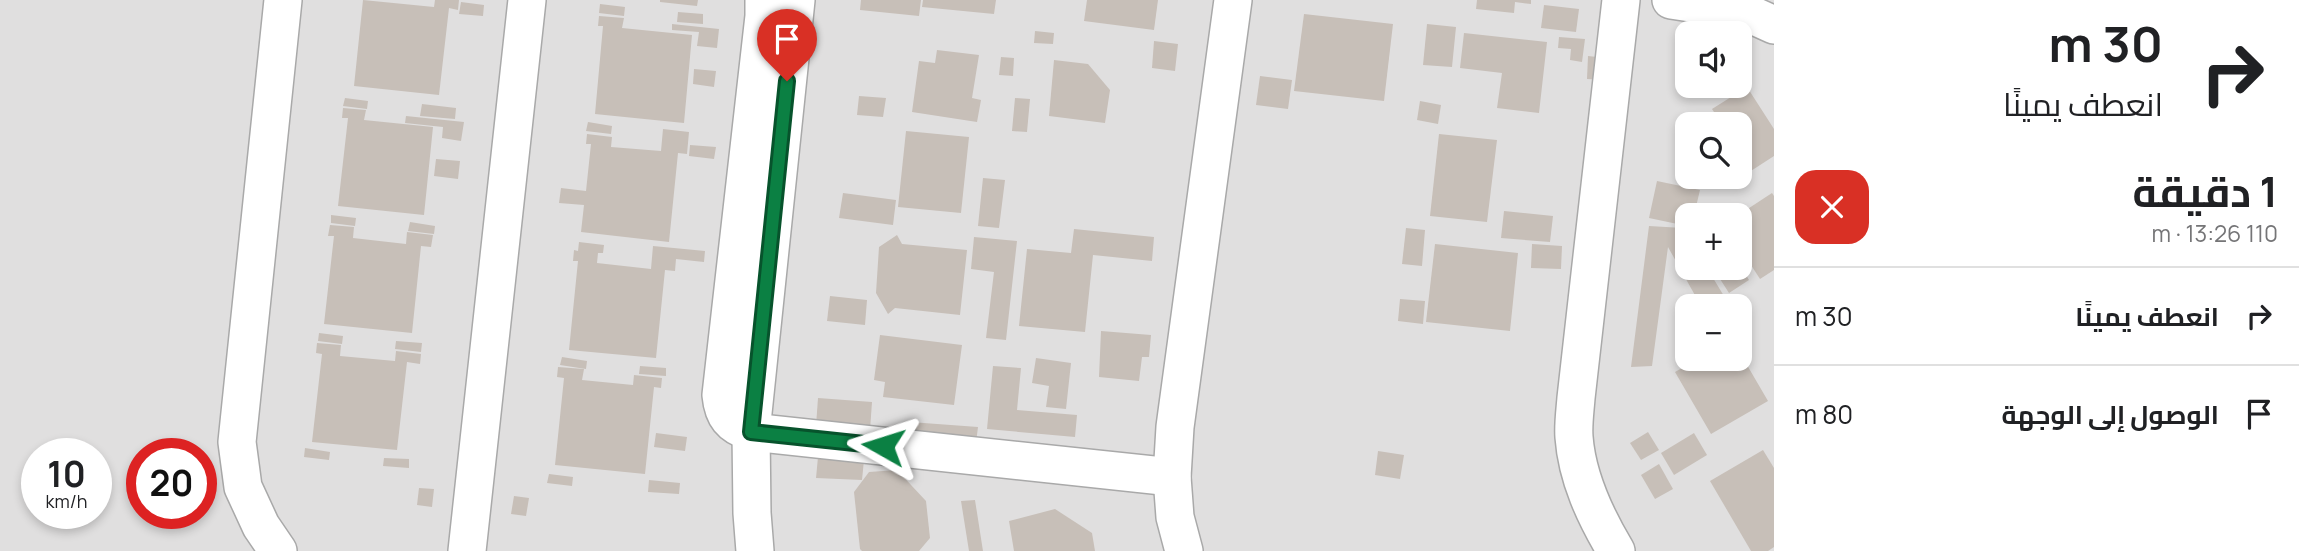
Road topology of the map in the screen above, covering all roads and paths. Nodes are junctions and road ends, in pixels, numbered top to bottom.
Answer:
1 (283, 0) edge
2 (527, 0) edge
3 (764, 0) edge
4 (796, 0) edge
5 (1233, 0) edge
6 (1621, 0) edge
7 (1690, 1) edge
8 (1774, 25) edge
9 (751, 432) junction
10 (1172, 477) junction
11 (278, 551) edge
12 (467, 551) edge
13 (755, 551) edge
14 (1184, 551) edge
15 (1616, 551) edge

1 - 11 street
2 - 12 street
3 - 9 street
4 - 9 street
5 - 10 street
6 - 15 street
7 - 8 street
9 - 10 street
9 - 13 street
10 - 14 street

